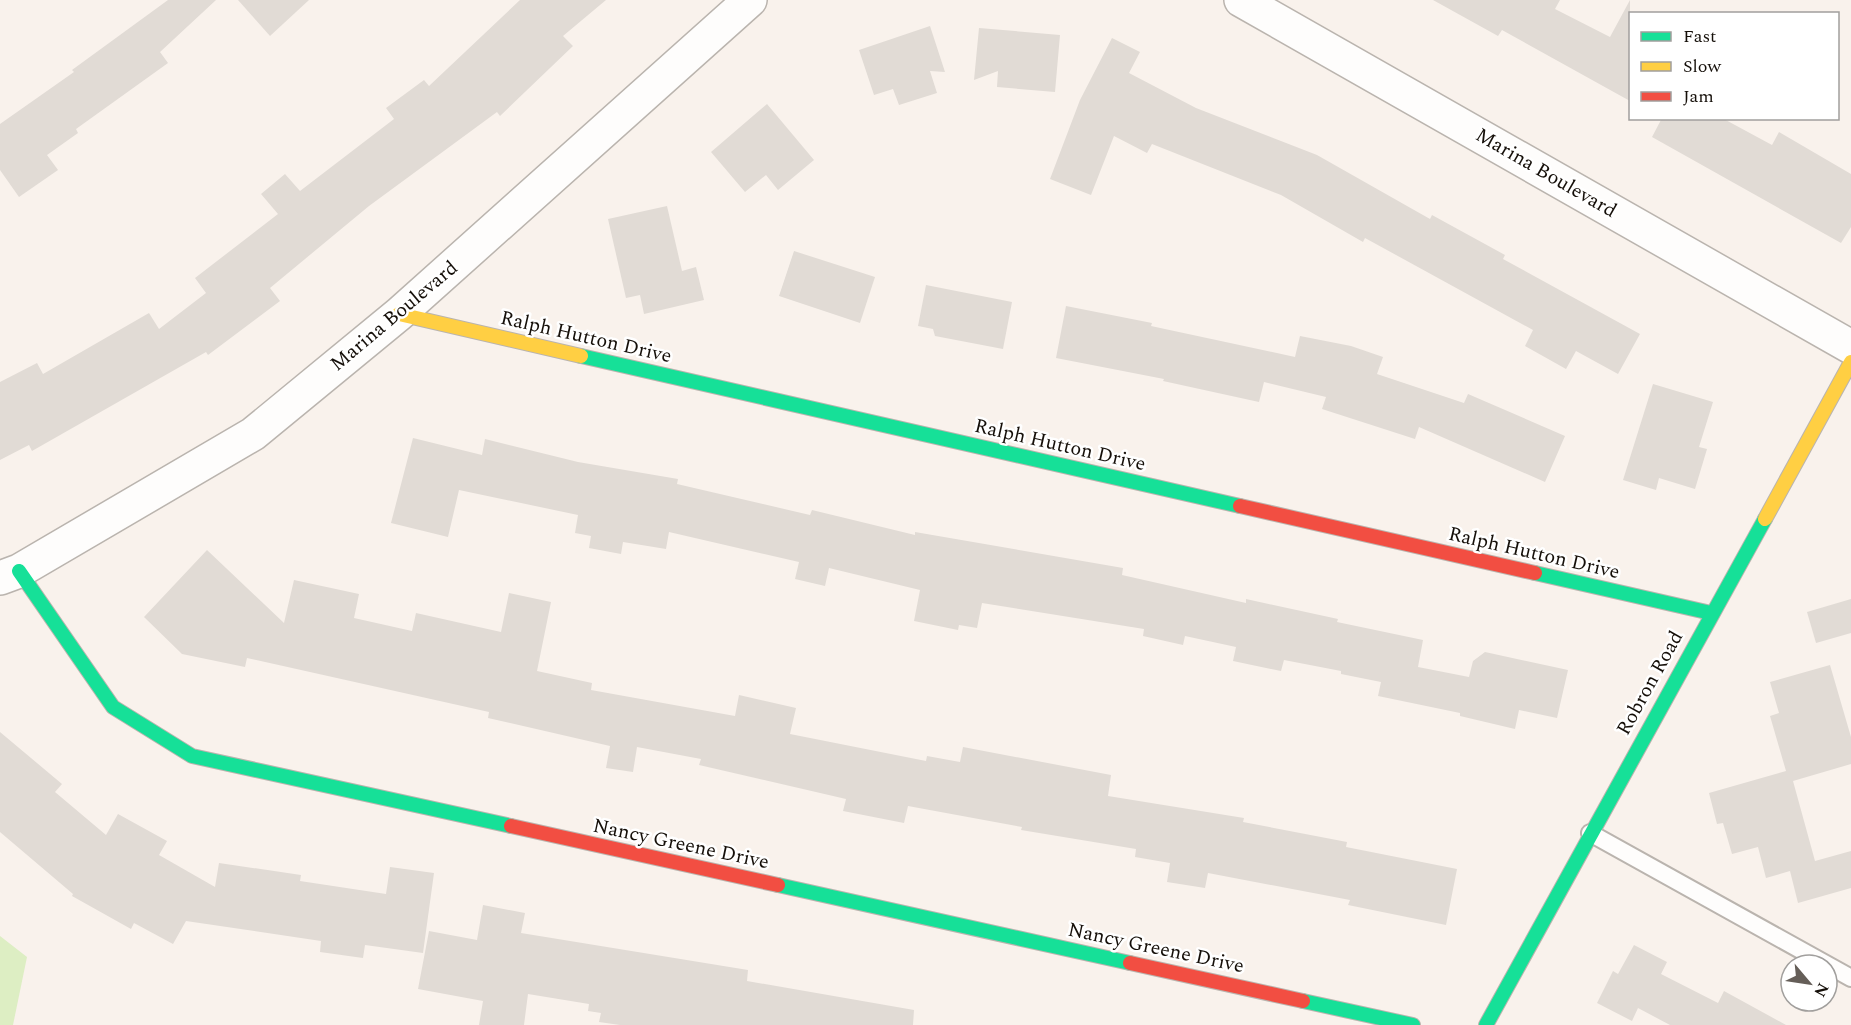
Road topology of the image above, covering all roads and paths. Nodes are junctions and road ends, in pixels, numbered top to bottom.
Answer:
1 (750, 0) edge
2 (1241, 0) edge
3 (399, 314) junction
4 (1851, 347) edge
5 (1851, 362) edge
6 (10, 575) edge
7 (1712, 614) junction
8 (1590, 833) junction
9 (1851, 978) edge
10 (1413, 1025) edge
11 (1486, 1025) edge

1 - 3 street, Marina Boulevard
2 - 4 street, Marina Boulevard
3 - 6 street, Marina Boulevard
3 - 7 street, Ralph Hutton Drive
5 - 7 street, Robron Road
6 - 10 street, Nancy Greene Drive
7 - 8 street, Robron Road
8 - 9 lane
8 - 11 street, Robron Road

